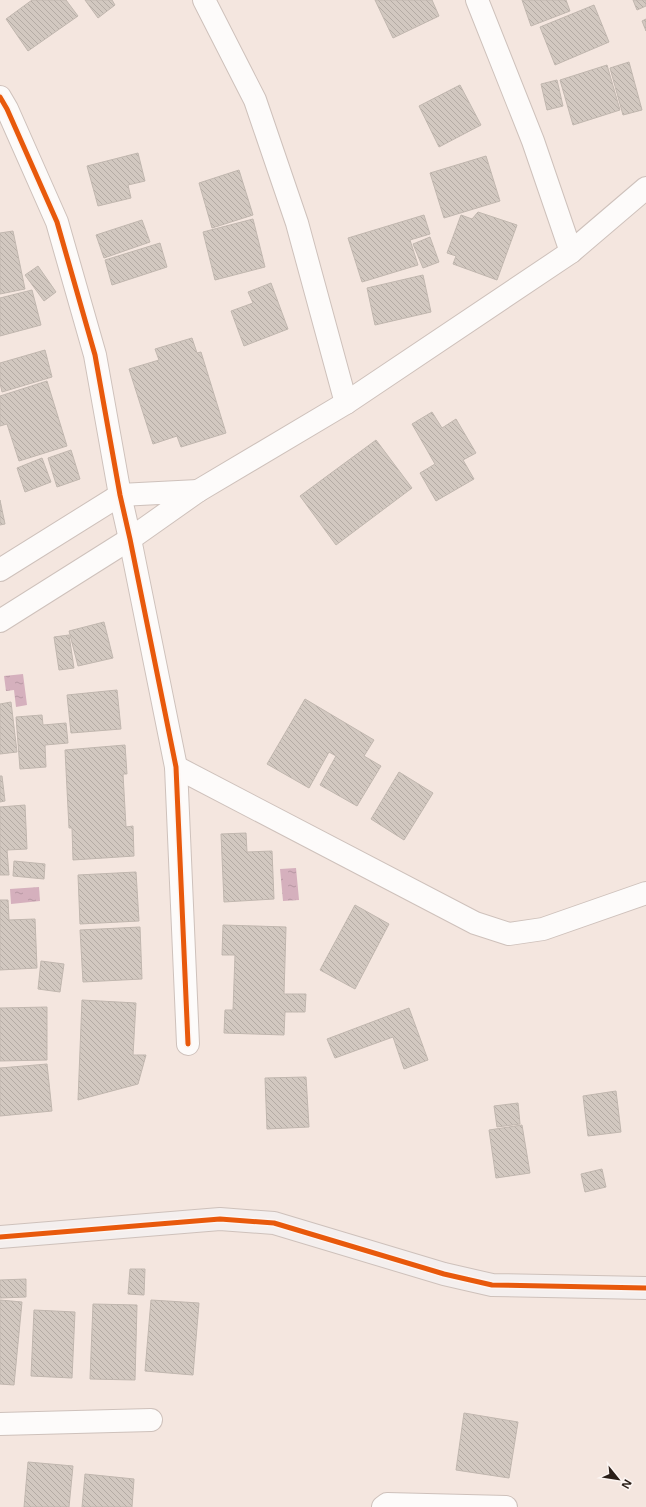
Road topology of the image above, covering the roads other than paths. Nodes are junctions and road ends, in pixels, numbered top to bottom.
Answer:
1 (204, 0) edge
2 (477, 0) edge
3 (0, 97) edge
4 (646, 188) edge
5 (571, 252) junction
6 (346, 403) junction
7 (198, 491) junction
8 (120, 495) junction
9 (130, 539) junction
10 (0, 570) edge
11 (0, 621) edge
12 (176, 767) junction
13 (646, 893) edge
14 (188, 1044) dead end
15 (0, 1237) edge
16 (646, 1288) edge
17 (151, 1420) dead end
18 (0, 1424) edge
19 (383, 1507) edge
20 (506, 1507) edge

1 - 6 street
2 - 5 street
3 - 8 street
4 - 5 street
5 - 6 street
6 - 7 street
7 - 8 street
7 - 9 street
8 - 9 street
8 - 10 street
9 - 11 street
9 - 12 street
12 - 13 street
12 - 14 street
15 - 16 street
17 - 18 street
19 - 20 street

